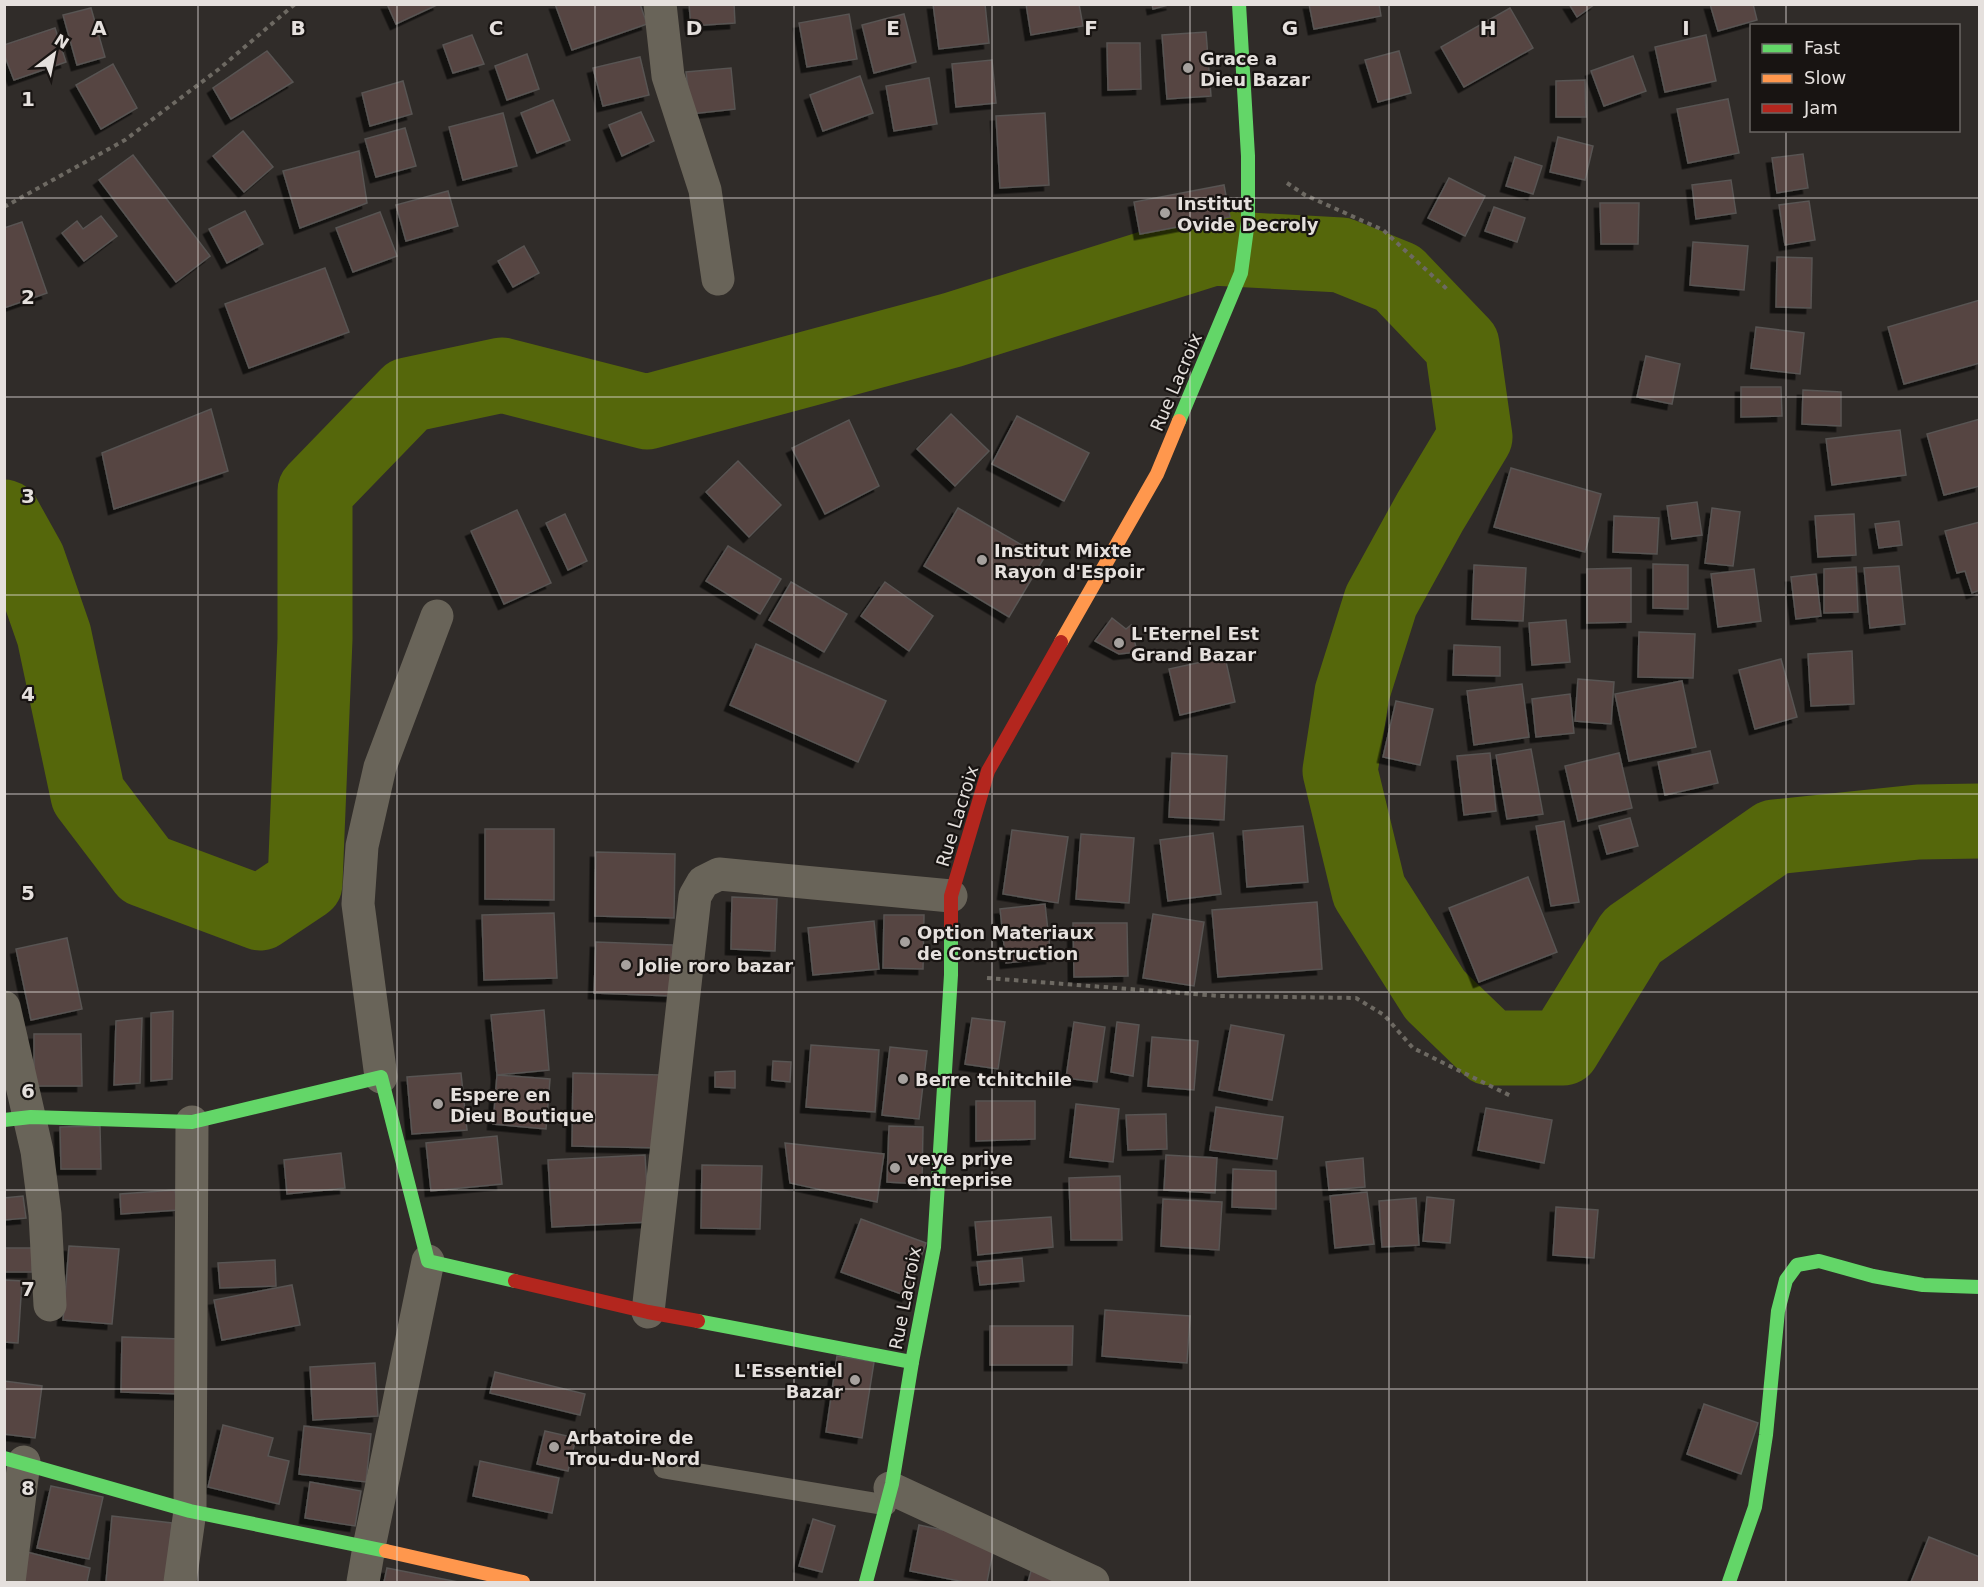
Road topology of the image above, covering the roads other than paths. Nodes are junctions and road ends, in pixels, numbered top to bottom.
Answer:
1 (660, 4) edge
2 (1239, 4) edge
3 (718, 279) dead end
4 (437, 616) dead end
5 (951, 896) junction
6 (4, 1007) edge
7 (381, 1077) junction
8 (18, 1118) edge
9 (192, 1122) junction
10 (428, 1261) junction
11 (1980, 1287) edge
12 (50, 1305) dead end
13 (648, 1311) junction
14 (912, 1362) junction
15 (14, 1460) edge
16 (664, 1468) dead end
17 (888, 1496) junction
18 (189, 1510) junction
19 (369, 1546) junction
20 (9, 1582) edge
21 (180, 1582) edge
22 (363, 1582) edge
23 (523, 1582) edge
24 (866, 1582) edge
25 (1093, 1582) edge
26 (1729, 1582) edge

1 - 3 street
2 - 5 street, Rue Lacroix
4 - 7 street
5 - 13 street
5 - 14 street, Rue Lacroix
6 - 8 street
7 - 9 street
7 - 10 street
8 - 9 street
8 - 12 street
9 - 18 street
10 - 13 street
10 - 19 street
11 - 26 street
13 - 14 street
14 - 17 street, Rue Lacroix
15 - 18 street
15 - 20 street
16 - 17 lane
17 - 24 street, Rue Lacroix
17 - 25 street
18 - 19 street
18 - 21 street
19 - 22 street
19 - 23 street

